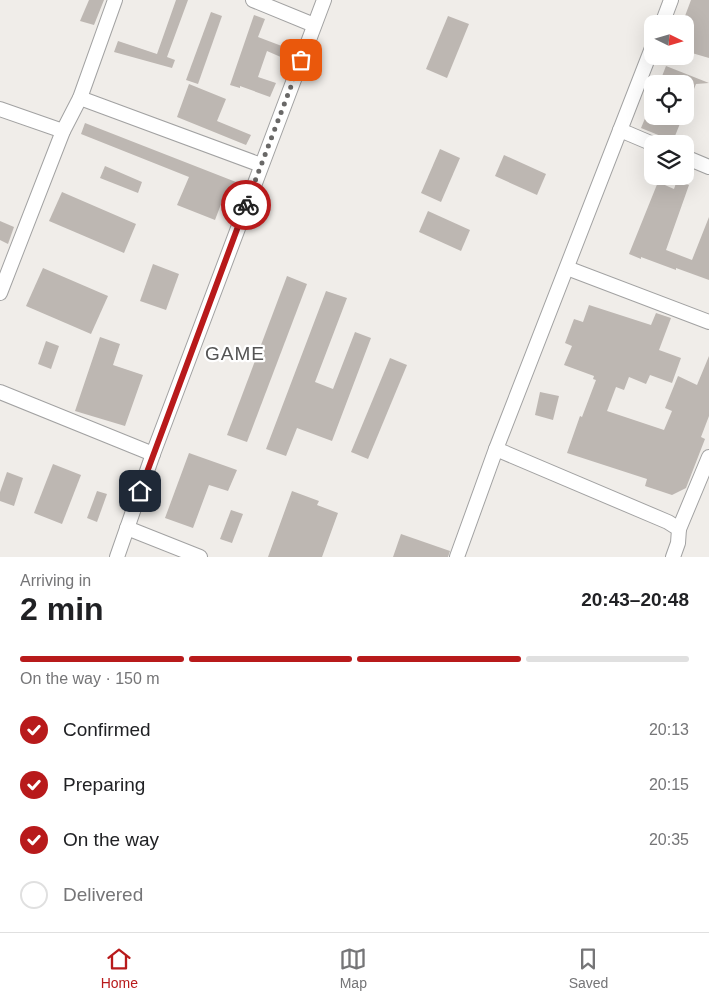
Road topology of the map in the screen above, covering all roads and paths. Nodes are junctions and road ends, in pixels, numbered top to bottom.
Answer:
1 (115, 0) edge
2 (253, 0) edge
3 (324, 0) edge
4 (671, 0) edge
5 (665, 15) edge
6 (314, 25) junction
7 (645, 65) edge
8 (80, 98) junction
9 (0, 110) edge
10 (620, 130) junction
11 (63, 132) junction
12 (644, 140) edge
13 (694, 161) edge
14 (262, 165) junction
15 (709, 167) edge
16 (567, 268) junction
17 (0, 293) edge
18 (709, 322) edge
19 (0, 392) edge
20 (496, 450) junction
21 (153, 454) junction
22 (709, 456) edge
23 (127, 528) junction
24 (678, 529) junction
25 (117, 557) edge
26 (200, 557) edge
27 (458, 557) edge
28 (673, 557) edge

1 - 8 street
2 - 6 street
3 - 6 street
4 - 5 street
6 - 14 street
7 - 10 street
8 - 11 street
8 - 14 street
9 - 11 street
10 - 12 street
10 - 16 street
11 - 17 street
13 - 15 street
14 - 21 street
16 - 18 street
16 - 20 street
19 - 21 street
20 - 24 street
20 - 27 street
21 - 23 street
22 - 24 street
23 - 25 street
23 - 26 street
24 - 28 street

